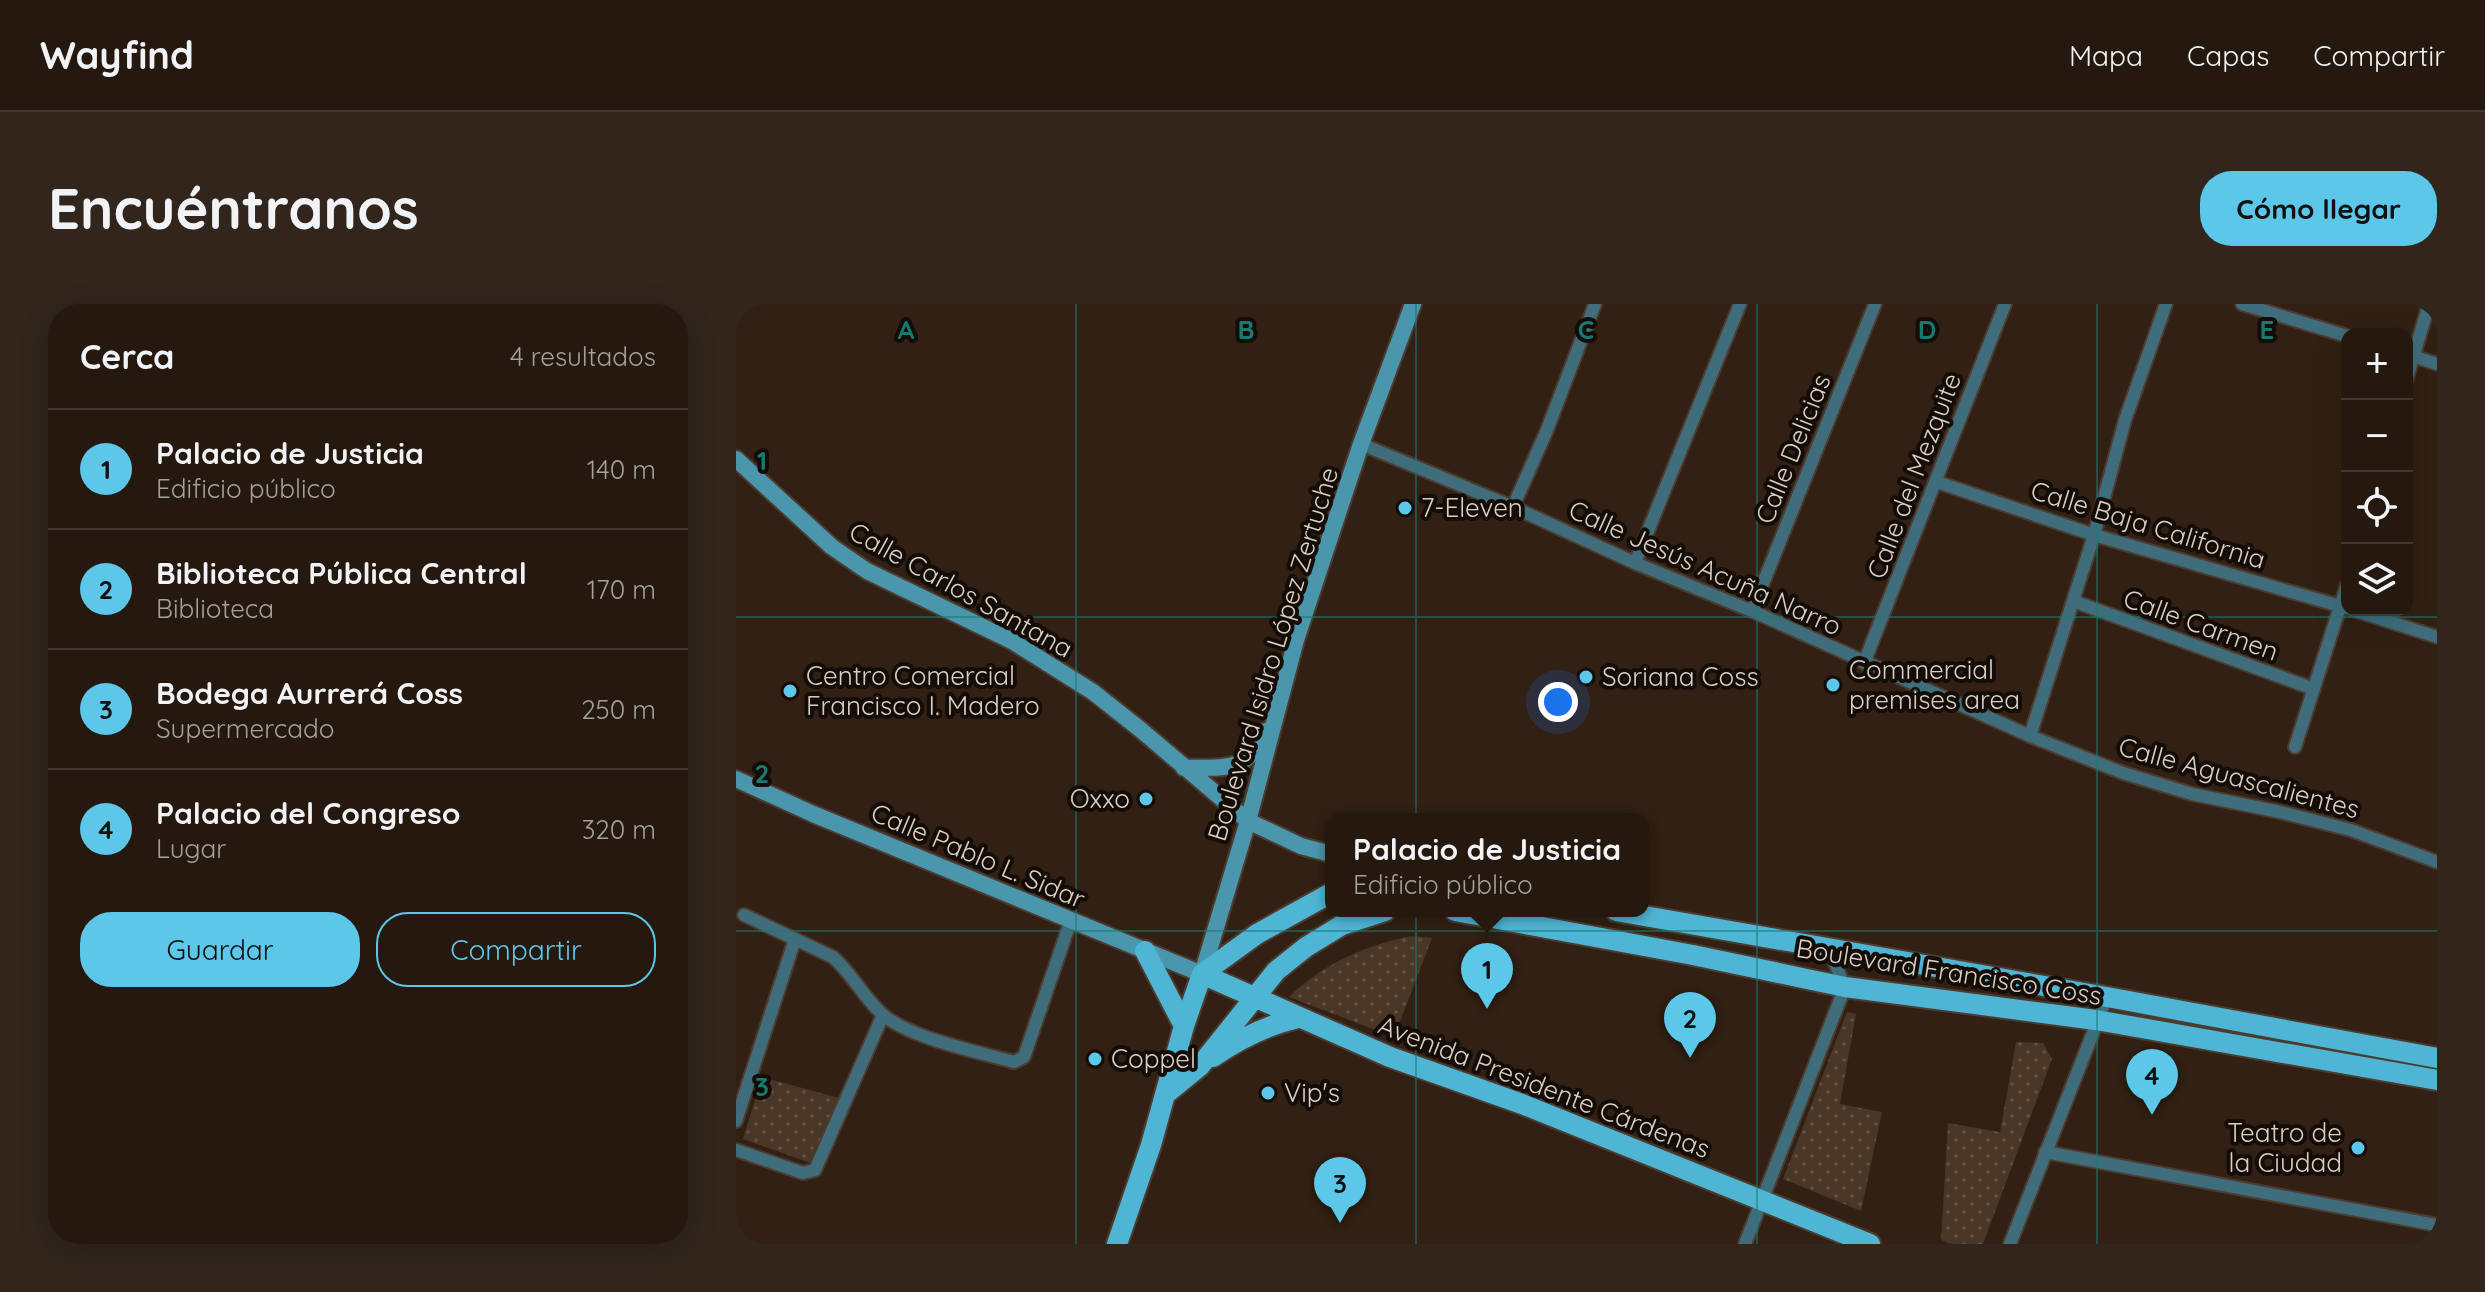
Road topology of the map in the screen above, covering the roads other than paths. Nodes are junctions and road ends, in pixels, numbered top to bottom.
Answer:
1 (1413, 304) edge
2 (1595, 304) edge
3 (1740, 304) edge
4 (1875, 304) edge
5 (2005, 304) edge
6 (2166, 304) edge
7 (2242, 304) edge
8 (2429, 304) edge
9 (2341, 334) edge
10 (2413, 347) edge
11 (2413, 356) edge
12 (2437, 364) edge
13 (1361, 444) junction
14 (736, 459) edge
15 (1937, 482) junction
16 (1513, 507) junction
17 (2094, 535) junction
18 (1635, 563) junction
19 (2073, 601) junction
20 (2341, 606) edge
21 (1752, 611) junction
22 (2344, 616) edge
23 (2372, 616) edge
24 (2437, 637) edge
25 (1864, 663) junction
26 (2314, 689) junction
27 (1274, 720) junction
28 (2030, 736) junction
29 (2295, 747) dead end
30 (1184, 768) junction
31 (736, 779) edge
32 (1248, 821) junction
33 (1325, 852) edge
34 (2437, 862) edge
35 (1325, 896) edge
36 (744, 915) dead end
37 (1367, 917) edge
38 (1486, 917) edge
39 (1648, 917) edge
40 (1071, 920) junction
41 (1691, 925) junction
42 (1547, 929) junction
43 (795, 939) junction
44 (1774, 940) junction
45 (1829, 949) junction
46 (1145, 951) junction
47 (1693, 955) junction
48 (1202, 974) junction
49 (1845, 987) junction
50 (1255, 996) junction
51 (2107, 997) junction
52 (883, 1015) junction
53 (1298, 1018) junction
54 (2096, 1020) junction
55 (1184, 1026) junction
56 (2437, 1058) edge
57 (1200, 1066) junction
58 (2437, 1080) edge
59 (1167, 1093) junction
60 (736, 1121) edge
61 (736, 1150) edge
62 (2045, 1152) junction
63 (1763, 1201) junction
64 (2437, 1225) edge
65 (1117, 1244) edge
66 (1745, 1244) edge
67 (1870, 1244) edge
68 (2010, 1244) edge

1 - 13 street, Boulevard Isidro López Zertuche
2 - 16 street
3 - 18 street
4 - 21 street, Calle Delicias
5 - 15 street, Calle del Mezquite
6 - 17 street
7 - 9 street
8 - 10 street
11 - 12 street
13 - 16 street, Calle Jesús Acuña Narro
13 - 27 street, Boulevard Isidro López Zertuche
14 - 30 street, Calle Carlos Santana
15 - 17 street, Calle Baja California
15 - 25 street, Calle del Mezquite
16 - 18 street, Calle Jesús Acuña Narro
17 - 19 street
17 - 20 street, Calle Baja California
18 - 21 street, Calle Jesús Acuña Narro
19 - 26 street, Calle Carmen
19 - 28 street
21 - 25 street, Calle Jesús Acuña Narro
22 - 26 street
23 - 24 street, Calle Baja California
25 - 28 street, Calle Jesús Acuña Narro
26 - 29 street
27 - 30 street
27 - 32 street, Boulevard Isidro López Zertuche
28 - 34 street, Calle Aguascalientes
30 - 32 street, Calle Carlos Santana
31 - 40 street, Calle Pablo L. Sidar
32 - 33 street, Calle Carlos Santana
32 - 48 street, Boulevard Isidro López Zertuche
35 - 48 main road
36 - 43 street
37 - 50 main road
38 - 42 main road, Boulevard Francisco Coss
39 - 41 main road, Boulevard Francisco Coss
40 - 46 street, Calle Pablo L. Sidar
40 - 52 street
41 - 42 main road
41 - 44 main road, Boulevard Francisco Coss
42 - 47 main road, Boulevard Francisco Coss
43 - 52 street
43 - 60 street
44 - 45 main road, Boulevard Francisco Coss
44 - 47 main road
45 - 49 street
45 - 51 main road, Boulevard Francisco Coss
46 - 48 street, Calle Pablo L. Sidar
46 - 55 main road
47 - 49 main road, Boulevard Francisco Coss
48 - 50 main road, Avenida Presidente Cárdenas
48 - 55 main road
49 - 54 main road, Boulevard Francisco Coss
49 - 63 street
50 - 53 main road, Avenida Presidente Cárdenas
50 - 57 main road
51 - 54 street
51 - 56 main road, Boulevard Francisco Coss
52 - 61 street
53 - 57 main road
53 - 63 main road, Avenida Presidente Cárdenas
54 - 58 main road, Boulevard Francisco Coss
54 - 62 street
55 - 59 main road
57 - 59 main road
59 - 65 main road
62 - 64 street
62 - 68 street
63 - 66 street
63 - 67 main road, Avenida Presidente Cárdenas

